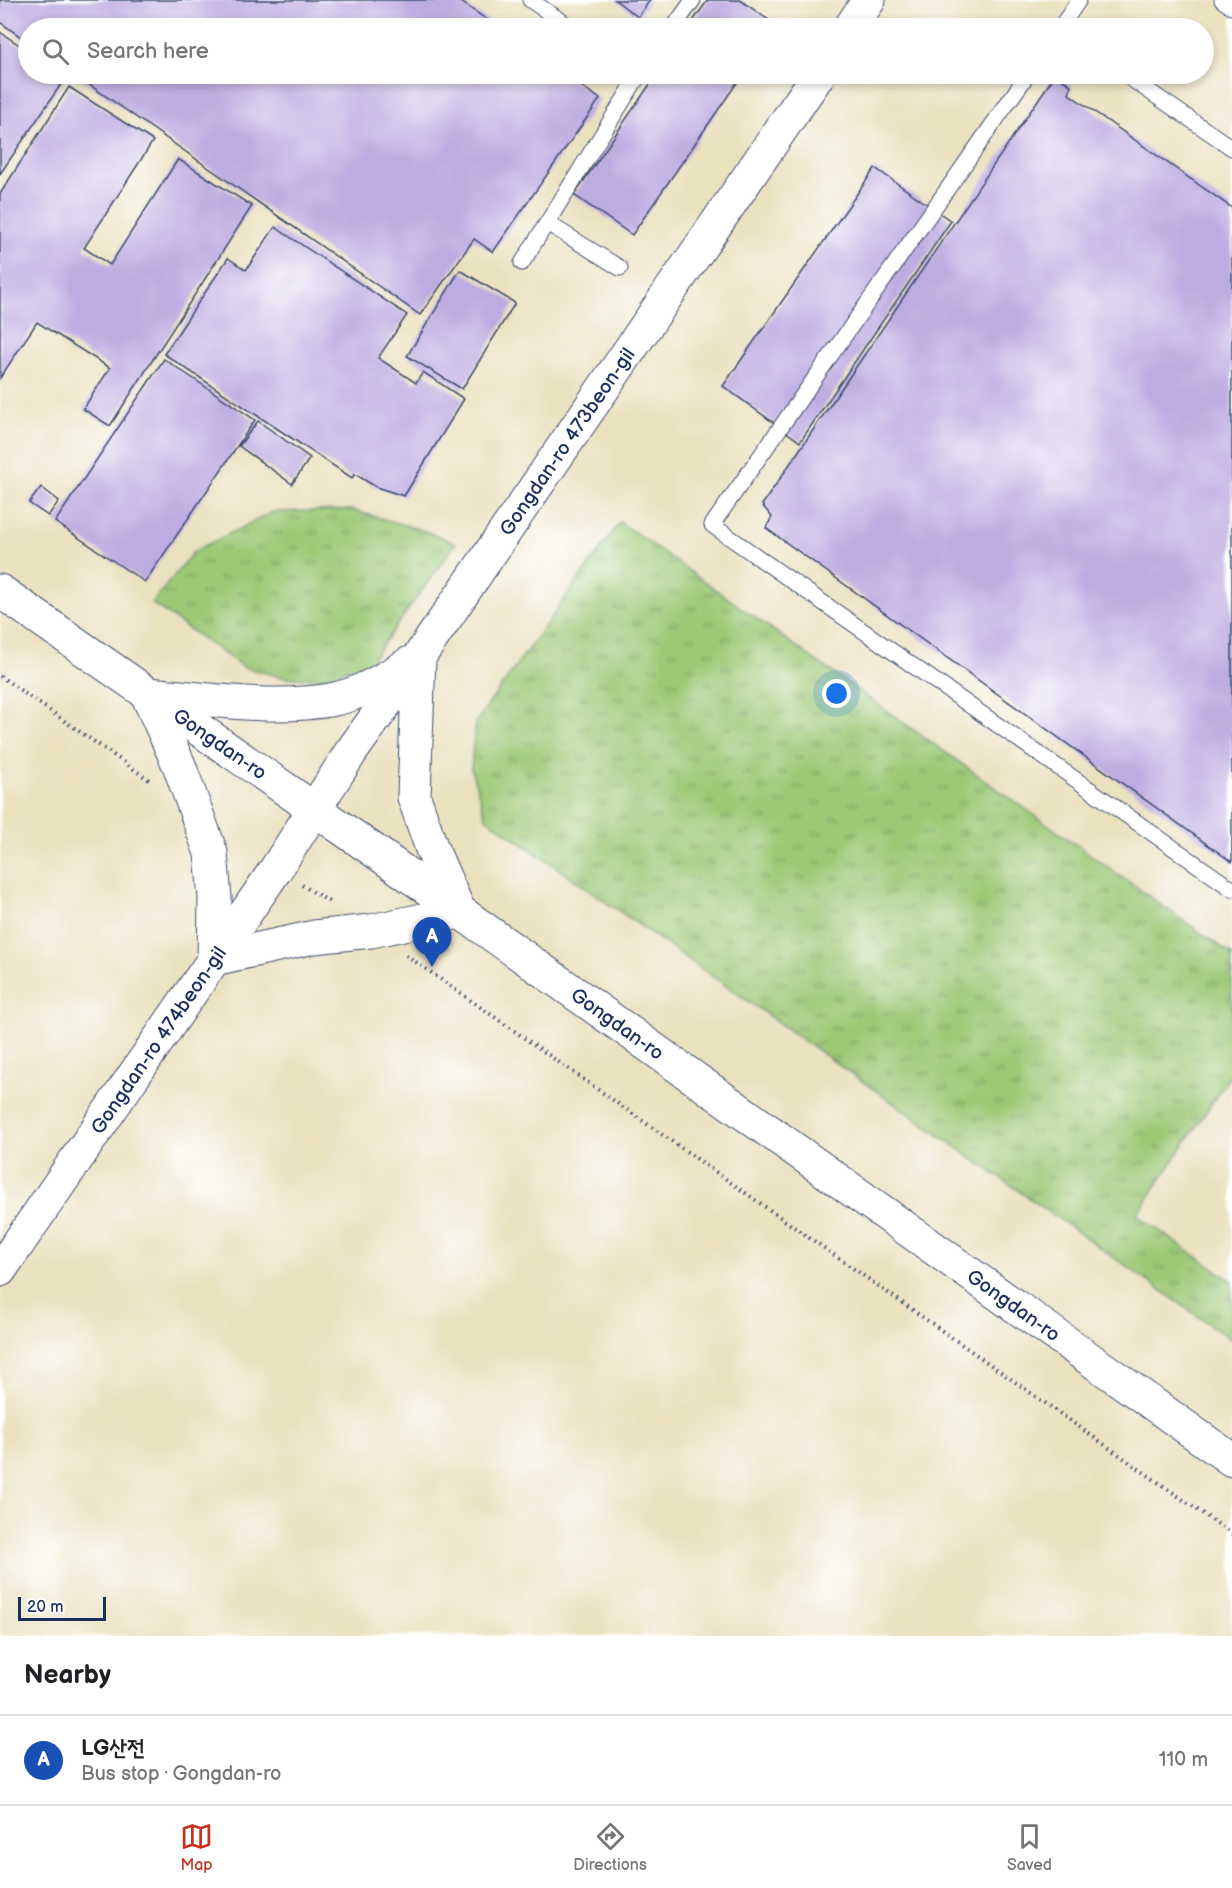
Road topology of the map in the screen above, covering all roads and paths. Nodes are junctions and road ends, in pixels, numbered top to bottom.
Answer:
1 (530, 0) edge
2 (693, 0) edge
3 (869, 0) edge
4 (1079, 0) edge
5 (1222, 0) edge
6 (1232, 7) edge
7 (557, 18) edge
8 (680, 18) edge
9 (857, 18) edge
10 (1067, 18) edge
11 (632, 84) edge
12 (812, 84) edge
13 (1021, 84) edge
14 (1139, 84) edge
15 (1232, 148) edge
16 (547, 223) junction
17 (522, 263) dead end
18 (620, 268) dead end
19 (0, 591) edge
20 (419, 657) junction
21 (0, 676) edge
22 (147, 694) junction
23 (313, 809) junction
24 (197, 813) junction
25 (1232, 889) edge
26 (460, 912) junction
27 (371, 931) junction
28 (214, 959) junction
29 (0, 1270) edge
30 (1232, 1460) edge
31 (1232, 1534) edge

1 - 7 lane
2 - 8 lane
3 - 9 main road
4 - 10 lane
5 - 6 lane
11 - 16 lane
12 - 20 main road, Gongdan-ro 473beon-gil
13 - 25 lane
14 - 15 lane
16 - 17 lane
16 - 18 lane
19 - 22 main road, Gongdan-ro
20 - 22 main road
20 - 23 main road, Gongdan-ro 473beon-gil
20 - 26 main road
21 - 24 path
22 - 23 main road, Gongdan-ro
22 - 24 main road
23 - 26 main road, Gongdan-ro
23 - 28 main road, Gongdan-ro 474beon-gil
24 - 28 main road
26 - 27 main road
26 - 30 main road, Gongdan-ro
27 - 28 main road
27 - 31 path
28 - 29 main road, Gongdan-ro 474beon-gil

